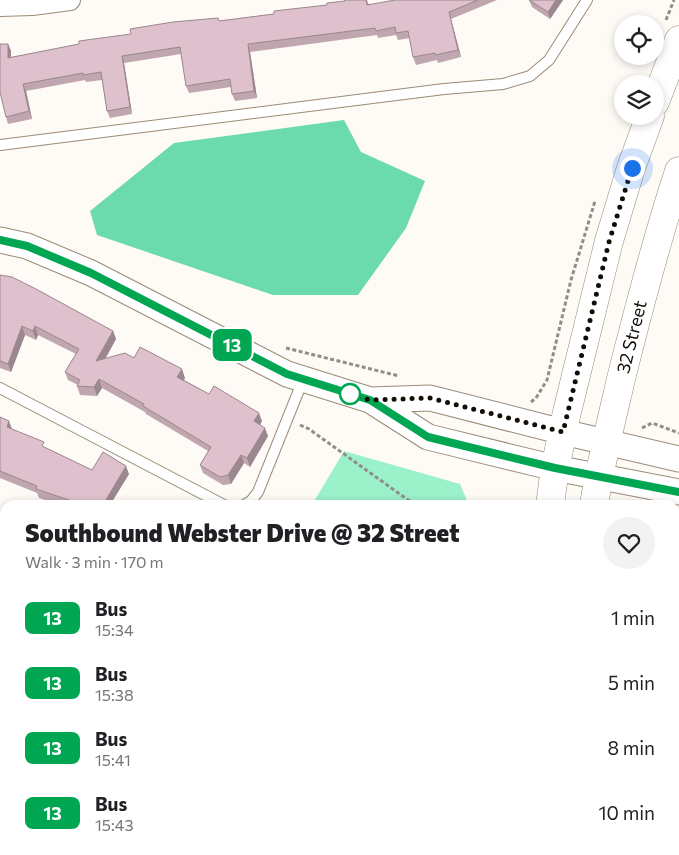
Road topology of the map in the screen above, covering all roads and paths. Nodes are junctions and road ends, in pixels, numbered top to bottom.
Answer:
1 (70, 0) edge
2 (586, 0) edge
3 (0, 6) edge
4 (679, 40) edge
5 (664, 79) edge
6 (647, 125) edge
7 (0, 145) edge
8 (679, 171) edge
9 (0, 240) edge
10 (279, 345) dead end
11 (400, 376) dead end
12 (303, 380) junction
13 (0, 388) edge
14 (536, 398) dead end
15 (370, 400) junction
16 (525, 404) dead end
17 (300, 425) dead end
18 (642, 428) dead end
19 (563, 432) junction
20 (679, 433) edge
21 (606, 442) junction
22 (679, 459) edge
23 (555, 468) junction
24 (599, 477) junction
25 (679, 492) edge
26 (214, 500) edge
27 (251, 500) edge
28 (408, 500) edge
29 (551, 500) edge
30 (595, 500) edge

1 - 3 street
2 - 7 lane
4 - 5 main road
6 - 19 main road
8 - 21 main road, 32 Street
9 - 12 street
10 - 11 path
12 - 15 street
12 - 27 lane
13 - 26 lane
14 - 16 path
15 - 19 street
15 - 23 street
17 - 28 path
18 - 20 path
19 - 21 street
19 - 23 main road
21 - 22 street
21 - 24 main road, 32 Street
23 - 24 street
23 - 29 main road
24 - 25 street
24 - 30 main road, 32 Street

